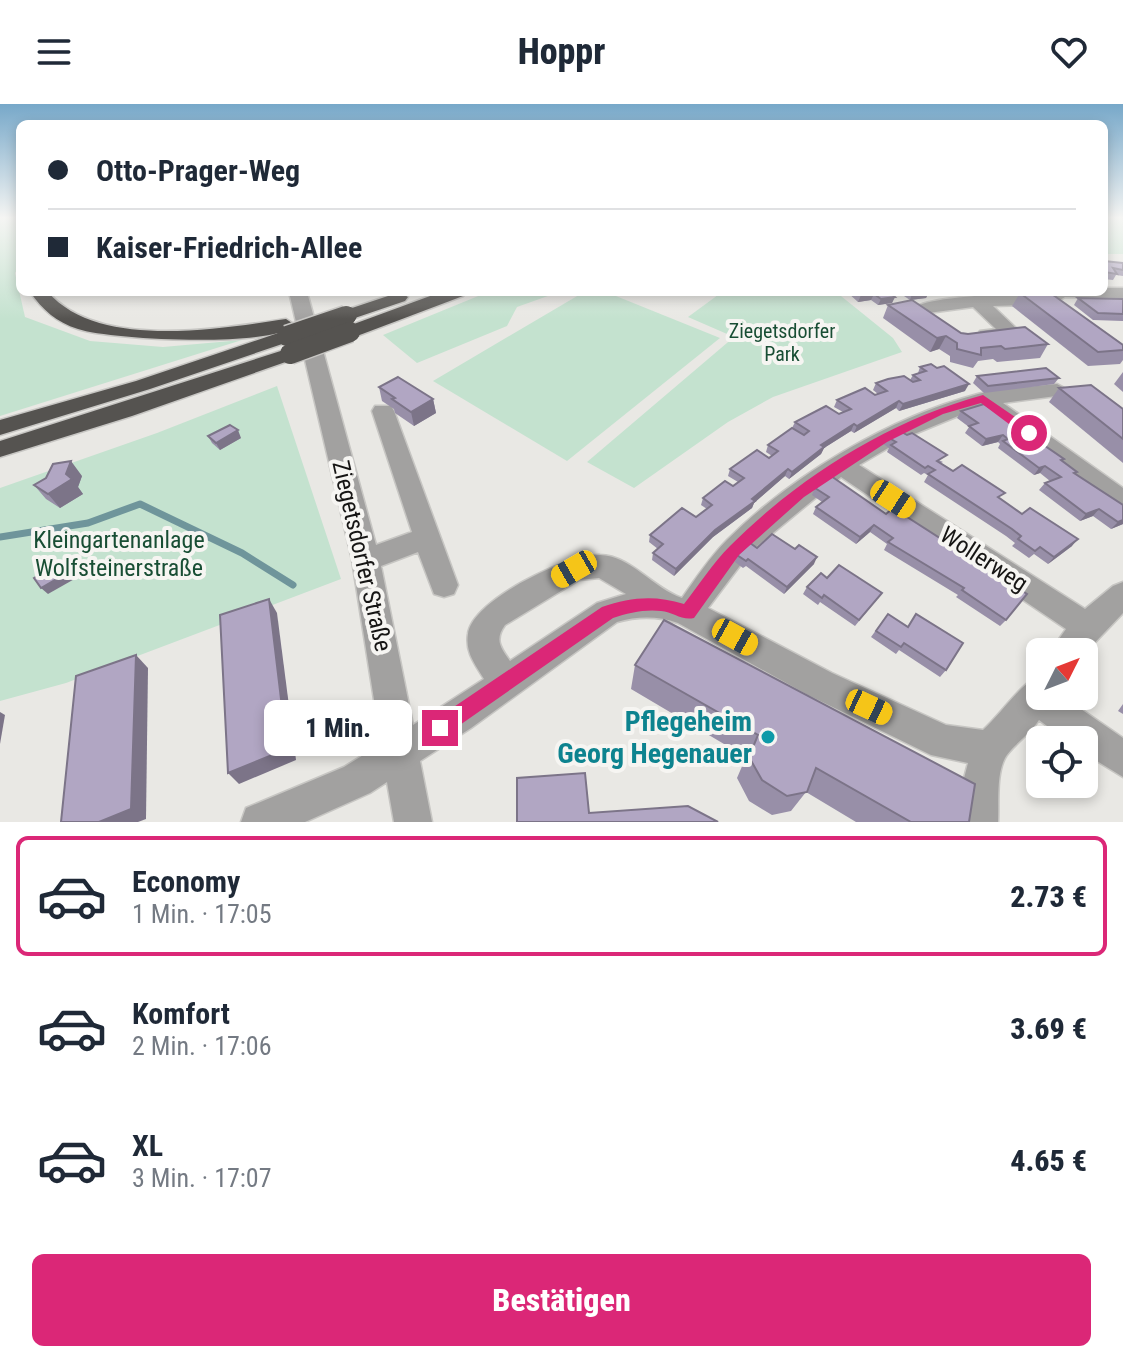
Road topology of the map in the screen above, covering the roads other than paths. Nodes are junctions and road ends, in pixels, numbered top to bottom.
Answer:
1 (42, 296) edge
2 (299, 296) edge
3 (404, 296) edge
4 (443, 296) edge
5 (1060, 296) edge
6 (977, 301) junction
7 (350, 323) junction
8 (944, 325) edge
9 (965, 337) edge
10 (288, 338) junction
11 (1057, 390) edge
12 (983, 399) junction
13 (383, 411) dead end
14 (0, 428) edge
15 (0, 449) edge
16 (840, 464) junction
17 (1123, 501) edge
18 (425, 538) junction
19 (366, 560) junction
20 (444, 585) dead end
21 (1123, 595) edge
22 (674, 608) junction
23 (1087, 627) junction
24 (1078, 638) edge
25 (506, 683) junction
26 (1026, 710) edge
27 (1058, 710) edge
28 (989, 749) junction
29 (402, 751) junction
30 (1123, 759) edge
31 (260, 822) edge
32 (413, 822) edge
33 (979, 822) edge

1 - 10 highway
2 - 19 street, Ziegetsdorfer Straße
3 - 7 highway
4 - 7 highway
5 - 6 street
6 - 8 street
6 - 9 street
7 - 10 highway, bridge
7 - 10 highway, bridge
10 - 14 highway
10 - 15 highway
11 - 12 street
12 - 16 street
12 - 17 street
13 - 18 street
16 - 22 street
16 - 23 street, Wollerweg
18 - 19 street
18 - 20 street
19 - 29 street, Ziegetsdorfer Straße
21 - 23 street
22 - 25 street
22 - 25 street
22 - 28 street
23 - 24 street
25 - 29 street
26 - 28 street
27 - 30 street
28 - 33 street
29 - 31 street
29 - 32 street, Ziegetsdorfer Straße

